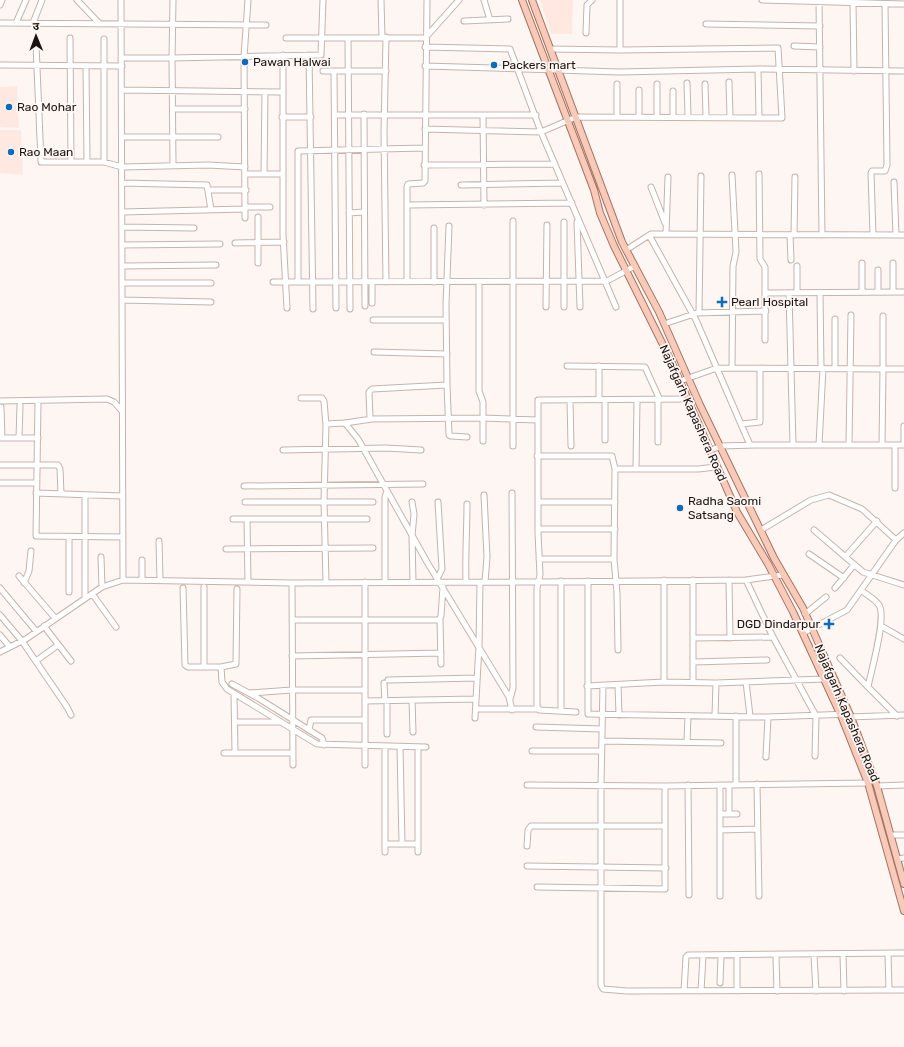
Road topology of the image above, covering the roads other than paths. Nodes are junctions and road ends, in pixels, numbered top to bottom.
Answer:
1 (2, 0) edge
2 (26, 0) edge
3 (42, 0) edge
4 (77, 0) edge
5 (121, 0) edge
6 (173, 0) edge
7 (248, 0) edge
8 (323, 0) edge
9 (381, 0) edge
10 (427, 0) edge
11 (459, 0) edge
12 (484, 0) edge
13 (522, 0) edge
14 (532, 0) edge
15 (592, 0) edge
16 (620, 0) edge
17 (762, 0) edge
18 (819, 2) junction
19 (853, 3) junction
20 (885, 4) junction
21 (904, 4) edge
22 (0, 5) edge
23 (508, 19) dead end
24 (490, 20) junction
25 (464, 21) dead end
26 (99, 23) junction
27 (122, 23) junction
28 (0, 24) edge
29 (16, 24) junction
30 (32, 24) junction
31 (173, 24) junction
32 (706, 24) dead end
33 (246, 25) junction
34 (266, 25) dead end
35 (820, 26) junction
36 (586, 33) dead end
37 (323, 37) junction
38 (384, 37) junction
39 (70, 38) dead end
40 (286, 38) dead end
41 (348, 38) junction
42 (425, 38) junction
43 (104, 39) dead end
44 (36, 44) dead end
45 (794, 46) dead end
46 (425, 47) junction
47 (820, 47) junction
48 (550, 49) junction
49 (620, 50) junction
50 (283, 55) junction
51 (309, 55) junction
52 (244, 57) junction
53 (122, 58) junction
54 (172, 58) junction
55 (0, 65) edge
56 (36, 65) junction
57 (70, 66) junction
58 (86, 66) junction
59 (104, 66) junction
60 (122, 66) junction
61 (425, 66) junction
62 (518, 69) junction
63 (548, 69) junction
64 (758, 69) junction
65 (779, 69) junction
66 (820, 69) junction
67 (558, 70) junction
68 (854, 70) junction
69 (323, 71) dead end
70 (386, 71) junction
71 (887, 71) junction
72 (904, 71) edge
73 (334, 72) junction
74 (348, 72) junction
75 (729, 82) dead end
76 (687, 83) dead end
77 (617, 84) dead end
78 (657, 84) dead end
79 (705, 84) dead end
80 (122, 90) junction
81 (639, 90) dead end
82 (174, 91) junction
83 (244, 91) junction
84 (673, 91) dead end
85 (265, 92) junction
86 (283, 92) junction
87 (174, 109) junction
88 (245, 109) junction
89 (349, 114) junction
90 (364, 114) junction
91 (425, 114) junction
92 (335, 115) junction
93 (384, 115) junction
94 (483, 116) junction
95 (536, 116) junction
96 (657, 116) junction
97 (673, 116) junction
98 (688, 116) junction
99 (706, 116) junction
100 (282, 117) junction
101 (310, 117) junction
102 (576, 117) junction
103 (616, 117) junction
104 (639, 117) junction
105 (730, 117) junction
106 (759, 117) junction
107 (568, 122) junction
108 (424, 129) junction
109 (483, 130) junction
110 (541, 132) junction
111 (122, 137) junction
112 (218, 137) dead end
113 (173, 138) junction
114 (384, 148) junction
115 (424, 148) junction
116 (335, 149) junction
117 (312, 150) junction
118 (348, 150) junction
119 (364, 150) junction
120 (71, 162) junction
121 (87, 162) junction
122 (104, 162) junction
123 (483, 164) junction
124 (555, 164) junction
125 (173, 165) junction
126 (424, 165) junction
127 (122, 167) junction
128 (245, 167) junction
129 (245, 174) junction
130 (264, 174) junction
131 (283, 174) junction
132 (759, 174) dead end
133 (732, 175) dead end
134 (701, 176) dead end
135 (668, 177) dead end
136 (795, 177) dead end
137 (894, 182) dead end
138 (122, 183) junction
139 (563, 183) junction
140 (484, 184) junction
141 (461, 185) dead end
142 (651, 187) dead end
143 (209, 190) junction
144 (246, 190) junction
145 (572, 203) junction
146 (407, 205) junction
147 (484, 205) junction
148 (270, 207) dead end
149 (245, 208) junction
150 (211, 210) junction
151 (122, 212) junction
152 (364, 212) junction
153 (349, 213) junction
154 (258, 217) dead end
155 (577, 217) junction
156 (245, 218) dead end
157 (513, 221) dead end
158 (564, 222) dead end
159 (666, 225) junction
160 (448, 226) dead end
161 (546, 226) dead end
162 (122, 227) junction
163 (194, 228) dead end
164 (434, 228) dead end
165 (649, 234) junction
166 (666, 234) junction
167 (701, 235) junction
168 (734, 235) junction
169 (760, 235) junction
170 (792, 235) junction
171 (822, 235) junction
172 (873, 235) junction
173 (896, 235) junction
174 (904, 235) edge
175 (235, 242) dead end
176 (284, 242) junction
177 (622, 242) junction
178 (258, 243) junction
179 (220, 244) dead end
180 (122, 245) junction
181 (614, 246) junction
182 (626, 250) junction
183 (790, 260) dead end
184 (258, 263) dead end
185 (862, 263) dead end
186 (894, 263) dead end
187 (216, 265) dead end
188 (122, 266) junction
189 (635, 266) junction
190 (797, 266) dead end
191 (878, 270) dead end
192 (627, 271) junction
193 (335, 281) junction
194 (350, 281) junction
195 (604, 281) junction
196 (273, 282) dead end
197 (286, 282) junction
198 (298, 282) junction
199 (312, 282) junction
200 (364, 282) junction
201 (372, 282) junction
202 (386, 282) junction
203 (407, 282) junction
204 (434, 282) junction
205 (447, 282) junction
206 (479, 282) junction
207 (513, 282) junction
208 (547, 282) junction
209 (564, 282) junction
210 (580, 282) junction
211 (122, 283) junction
212 (211, 283) dead end
213 (862, 292) junction
214 (878, 292) junction
215 (893, 292) junction
216 (904, 292) edge
217 (766, 293) junction
218 (789, 293) junction
219 (797, 293) junction
220 (820, 293) junction
221 (122, 300) junction
222 (211, 302) dead end
223 (372, 303) dead end
224 (365, 306) dead end
225 (546, 307) dead end
226 (564, 307) dead end
227 (580, 307) dead end
228 (616, 307) dead end
229 (287, 308) dead end
230 (336, 308) dead end
231 (313, 309) dead end
232 (350, 309) dead end
233 (766, 311) junction
234 (699, 313) junction
235 (733, 313) junction
236 (693, 314) junction
237 (852, 315) dead end
238 (883, 316) dead end
239 (836, 319) dead end
240 (373, 320) dead end
241 (446, 320) junction
242 (664, 324) junction
243 (765, 340) dead end
244 (374, 352) dead end
245 (447, 354) junction
246 (567, 366) dead end
247 (599, 366) junction
248 (716, 368) junction
249 (732, 368) junction
250 (760, 368) junction
251 (791, 368) junction
252 (822, 368) junction
253 (835, 368) junction
254 (851, 368) junction
255 (883, 369) junction
256 (904, 369) edge
257 (689, 377) junction
258 (680, 381) junction
259 (447, 385) junction
260 (302, 398) dead end
261 (688, 399) junction
262 (570, 400) junction
263 (599, 400) junction
264 (605, 400) junction
265 (637, 400) junction
266 (659, 400) junction
267 (0, 401) edge
268 (38, 403) dead end
269 (20, 405) dead end
270 (1, 407) dead end
271 (122, 411) junction
272 (449, 418) junction
273 (483, 418) junction
274 (513, 418) junction
275 (370, 419) junction
276 (538, 420) junction
277 (345, 423) junction
278 (326, 424) junction
279 (741, 424) junction
280 (904, 426) edge
281 (467, 437) dead end
282 (1, 438) edge
283 (19, 438) junction
284 (38, 438) junction
285 (605, 440) dead end
286 (484, 441) dead end
287 (658, 442) dead end
288 (750, 445) junction
289 (793, 445) junction
290 (819, 445) junction
291 (849, 445) junction
292 (882, 445) junction
293 (895, 445) junction
294 (904, 445) edge
295 (513, 446) dead end
296 (571, 446) dead end
297 (721, 446) junction
298 (283, 450) dead end
299 (326, 450) junction
300 (363, 450) junction
301 (421, 450) dead end
302 (709, 451) junction
303 (537, 456) junction
304 (0, 464) edge
305 (37, 465) junction
306 (716, 467) junction
307 (636, 468) junction
308 (615, 469) junction
309 (0, 483) edge
310 (36, 483) junction
311 (382, 484) junction
312 (423, 484) dead end
313 (244, 486) dead end
314 (325, 486) junction
315 (895, 488) dead end
316 (387, 491) junction
317 (512, 493) dead end
318 (36, 494) junction
319 (61, 494) junction
320 (85, 495) junction
321 (484, 495) dead end
322 (122, 496) junction
323 (324, 501) junction
324 (245, 502) dead end
325 (373, 502) dead end
326 (412, 502) dead end
327 (438, 502) dead end
328 (538, 502) junction
329 (615, 502) junction
330 (467, 504) dead end
331 (325, 518) junction
332 (233, 519) dead end
333 (247, 519) junction
334 (367, 519) dead end
335 (877, 521) junction
336 (539, 529) junction
337 (615, 529) junction
338 (761, 530) junction
339 (814, 530) dead end
340 (904, 533) edge
341 (412, 536) junction
342 (69, 537) junction
343 (85, 537) junction
344 (123, 537) junction
345 (896, 540) junction
346 (159, 541) dead end
347 (326, 548) junction
348 (373, 548) dead end
349 (226, 549) dead end
350 (248, 549) junction
351 (31, 551) dead end
352 (809, 554) dead end
353 (846, 556) junction
354 (102, 557) dead end
355 (539, 559) junction
356 (614, 559) junction
357 (142, 560) dead end
358 (854, 564) junction
359 (783, 575) junction
360 (870, 575) junction
361 (19, 576) dead end
362 (775, 577) junction
363 (844, 578) junction
364 (123, 580) junction
365 (142, 580) junction
366 (160, 580) junction
367 (438, 580) junction
368 (664, 580) junction
369 (693, 580) junction
370 (729, 580) junction
371 (746, 580) junction
372 (561, 581) junction
373 (588, 581) junction
374 (616, 581) junction
375 (24, 582) junction
376 (248, 582) junction
377 (326, 582) junction
378 (365, 582) junction
379 (385, 582) junction
380 (414, 582) junction
381 (466, 582) junction
382 (483, 582) junction
383 (512, 582) junction
384 (538, 582) junction
385 (292, 583) junction
386 (904, 585) edge
387 (102, 587) junction
388 (204, 587) dead end
389 (442, 587) junction
390 (0, 588) edge
391 (183, 588) dead end
392 (835, 588) dead end
393 (237, 589) dead end
394 (862, 591) junction
395 (69, 592) dead end
396 (93, 595) junction
397 (826, 597) dead end
398 (85, 598) junction
399 (805, 614) junction
400 (0, 615) edge
401 (55, 618) junction
402 (365, 619) junction
403 (440, 619) junction
404 (292, 620) junction
405 (44, 626) junction
406 (881, 626) junction
407 (116, 627) dead end
408 (811, 628) junction
409 (36, 631) junction
410 (802, 633) junction
411 (0, 635) edge
412 (772, 637) junction
413 (693, 638) junction
414 (730, 638) junction
415 (904, 639) edge
416 (22, 641) junction
417 (58, 645) junction
418 (479, 646) junction
419 (10, 647) junction
420 (618, 650) dead end
421 (0, 652) edge
422 (441, 653) junction
423 (365, 654) junction
424 (292, 656) junction
425 (840, 658) dead end
426 (767, 660) dead end
427 (71, 661) dead end
428 (36, 662) junction
429 (694, 662) junction
430 (441, 664) dead end
431 (204, 666) junction
432 (221, 667) junction
433 (477, 678) junction
434 (824, 679) junction
435 (664, 682) junction
436 (693, 682) junction
437 (746, 682) junction
438 (795, 682) junction
439 (716, 683) junction
440 (232, 684) dead end
441 (603, 685) junction
442 (618, 685) junction
443 (587, 686) junction
444 (868, 687) junction
445 (292, 690) junction
446 (365, 690) junction
447 (234, 693) junction
448 (249, 693) junction
449 (510, 699) junction
450 (412, 700) junction
451 (476, 700) junction
452 (365, 701) junction
453 (386, 701) junction
454 (476, 709) junction
455 (512, 710) junction
456 (539, 710) junction
457 (561, 710) junction
458 (576, 712) dead end
459 (70, 715) dead end
460 (603, 715) junction
461 (619, 715) junction
462 (904, 715) edge
463 (688, 716) junction
464 (715, 716) junction
465 (736, 716) junction
466 (750, 716) junction
467 (816, 716) junction
468 (842, 716) junction
469 (850, 716) junction
470 (897, 716) junction
471 (768, 717) junction
472 (475, 718) dead end
473 (292, 719) junction
474 (365, 720) junction
475 (234, 722) junction
476 (281, 722) junction
477 (536, 727) dead end
478 (292, 729) junction
479 (602, 729) junction
480 (309, 730) junction
481 (413, 732) dead end
482 (387, 734) dead end
483 (602, 741) junction
484 (687, 742) junction
485 (721, 743) dead end
486 (324, 745) junction
487 (365, 746) junction
488 (385, 746) junction
489 (400, 747) junction
490 (418, 747) junction
491 (426, 747) dead end
492 (532, 751) dead end
493 (601, 751) junction
494 (224, 753) dead end
495 (235, 753) junction
496 (292, 753) junction
497 (815, 756) dead end
498 (766, 757) dead end
499 (293, 765) dead end
500 (365, 765) dead end
501 (868, 783) junction
502 (757, 784) junction
503 (526, 785) dead end
504 (601, 785) junction
505 (688, 785) junction
506 (720, 785) junction
507 (729, 785) junction
508 (736, 785) junction
509 (904, 785) edge
510 (665, 786) junction
511 (878, 786) junction
512 (882, 801) junction
513 (874, 802) junction
514 (720, 814) junction
515 (729, 814) junction
516 (738, 814) dead end
517 (601, 825) junction
518 (666, 826) junction
519 (758, 829) junction
520 (720, 830) junction
521 (892, 834) junction
522 (904, 835) edge
523 (385, 844) junction
524 (402, 844) junction
525 (418, 844) junction
526 (527, 846) dead end
527 (385, 852) dead end
528 (418, 852) dead end
529 (901, 859) edge
530 (527, 866) dead end
531 (602, 868) junction
532 (666, 868) junction
533 (904, 884) edge
534 (601, 887) junction
535 (537, 888) dead end
536 (689, 895) dead end
537 (720, 896) dead end
538 (759, 896) dead end
539 (902, 899) edge
540 (904, 911) edge
541 (904, 953) edge
542 (888, 954) junction
543 (814, 955) junction
544 (843, 955) junction
545 (702, 956) junction
546 (721, 956) junction
547 (737, 956) junction
548 (776, 956) junction
549 (720, 983) dead end
550 (889, 990) junction
551 (904, 990) edge
552 (684, 991) junction
553 (701, 991) junction
554 (737, 991) junction
555 (777, 991) junction
556 (816, 991) junction
557 (844, 991) junction

1 - 22 street
2 - 29 street
3 - 30 street
4 - 26 street
5 - 27 street
6 - 31 street
7 - 33 street
8 - 37 street
9 - 38 street
10 - 42 street
11 - 42 street
12 - 24 street
13 - 63 main road, Najafgarh Kapashera Road
14 - 48 main road, Najafgarh Kapashera Road
15 - 36 street
16 - 49 street
17 - 18 street
18 - 19 street
18 - 35 street
19 - 20 street
19 - 68 street
20 - 21 street
20 - 71 street
23 - 24 street
24 - 25 street
26 - 27 street
26 - 30 street
27 - 31 street
27 - 53 street
28 - 29 street
29 - 30 street
31 - 33 street
31 - 54 street
32 - 35 street
33 - 34 street
33 - 52 street
35 - 47 street
37 - 40 street
37 - 41 street
37 - 51 street
38 - 41 street
38 - 42 street
38 - 70 street
39 - 57 street
41 - 74 street
42 - 46 street
43 - 59 street
44 - 56 street
45 - 47 street
46 - 61 street
46 - 62 street
47 - 66 street
48 - 49 street
48 - 67 main road, Najafgarh Kapashera Road
49 - 65 street
50 - 51 street
50 - 52 street
50 - 86 street
51 - 101 street
52 - 54 street
52 - 83 street
53 - 54 street
53 - 60 street
54 - 82 street
55 - 56 street
56 - 57 street
56 - 120 street
57 - 58 street
57 - 120 street
58 - 59 street
58 - 121 street
59 - 60 street
59 - 122 street
60 - 80 street
61 - 62 street
61 - 91 street
62 - 63 street
62 - 95 street
63 - 67 street
63 - 107 main road, Najafgarh Kapashera Road
64 - 65 street
64 - 67 street
64 - 106 street
65 - 66 street
65 - 106 street
66 - 68 street
66 - 171 street
67 - 102 main road, Najafgarh Kapashera Road
68 - 71 street
69 - 73 street
70 - 74 street
70 - 93 street
71 - 72 street
71 - 172 street
73 - 74 street
73 - 92 street
74 - 89 street
75 - 105 street
76 - 98 street
77 - 103 street
78 - 96 street
79 - 99 street
80 - 82 street
80 - 111 street
81 - 104 street
82 - 83 street
82 - 87 street
83 - 85 street
83 - 88 street
84 - 97 street
85 - 86 street
85 - 130 street
86 - 100 street
87 - 88 street
87 - 113 street
88 - 128 street
89 - 90 street
89 - 92 street
89 - 118 street
90 - 93 street
90 - 119 street
91 - 93 street
91 - 94 street
91 - 108 street
92 - 116 street
93 - 114 street
94 - 95 street
94 - 109 street
95 - 110 street
96 - 97 street
96 - 104 street
97 - 98 street
98 - 99 street
99 - 105 street
100 - 101 street
100 - 131 street
101 - 117 street
102 - 103 street
102 - 107 street
102 - 177 main road, Najafgarh Kapashera Road
103 - 104 street
105 - 106 street
107 - 110 street
107 - 181 main road, Najafgarh Kapashera Road
108 - 109 street
108 - 115 street
109 - 110 street
109 - 123 street
110 - 124 street
111 - 113 street
111 - 127 street
112 - 113 street
113 - 125 street
114 - 115 street
114 - 119 street
114 - 202 street
115 - 126 street
116 - 117 street
116 - 118 street
116 - 193 street
117 - 198 street
117 - 199 street
118 - 119 street
118 - 153 street
119 - 152 street
120 - 121 street
121 - 122 street
122 - 127 street
123 - 124 street
123 - 126 street
123 - 140 street
124 - 139 street
125 - 127 street
125 - 128 street
126 - 146 street
127 - 138 street
128 - 129 street
129 - 130 street
129 - 144 street
130 - 131 street
131 - 176 street
132 - 169 street
133 - 168 street
134 - 167 street
135 - 159 street
136 - 170 street
137 - 173 street
138 - 143 street
138 - 151 street
139 - 140 street
139 - 145 street
140 - 141 street
140 - 147 street
142 - 159 street
143 - 144 street
143 - 150 street
144 - 149 street
145 - 147 street
145 - 155 street
146 - 147 street
146 - 203 street
148 - 149 street
149 - 150 street
149 - 156 street
150 - 151 street
151 - 162 street
152 - 153 street
152 - 200 street
153 - 194 street
154 - 178 street
155 - 195 street
155 - 210 street
157 - 207 street
158 - 209 street
159 - 166 street
160 - 205 street
161 - 208 street
162 - 163 street
162 - 180 street
164 - 204 street
165 - 166 street
165 - 182 street
165 - 236 street
166 - 167 street
167 - 168 street
167 - 234 street
168 - 169 street
168 - 235 street
169 - 170 street
169 - 217 street
170 - 171 street
170 - 183 street
171 - 172 street
172 - 173 street
173 - 174 street
175 - 178 street
176 - 178 street
176 - 197 street
177 - 181 main road
177 - 182 main road, Najafgarh Kapashera Road
178 - 184 street
179 - 180 street
180 - 188 street
181 - 192 main road, Najafgarh Kapashera Road
182 - 189 main road, Najafgarh Kapashera Road
185 - 213 street
186 - 215 street
187 - 188 street
188 - 211 street
189 - 192 street
189 - 242 main road, Najafgarh Kapashera Road
190 - 219 street
191 - 214 street
192 - 195 street
192 - 258 main road, Najafgarh Kapashera Road
193 - 194 street
193 - 199 street
193 - 230 street
194 - 200 street
194 - 232 street
195 - 210 street
195 - 228 street
196 - 197 street
197 - 198 street
197 - 229 street
198 - 199 street
199 - 231 street
200 - 201 street
200 - 224 street
201 - 202 street
201 - 223 street
202 - 203 street
203 - 204 street
204 - 205 street
205 - 206 street
205 - 241 street
206 - 207 street
206 - 273 street
207 - 208 street
207 - 274 street
208 - 209 street
208 - 225 street
209 - 210 street
209 - 226 street
210 - 227 street
211 - 212 street
211 - 221 street
213 - 214 street
213 - 220 street
214 - 215 street
215 - 216 street
217 - 218 street
217 - 233 street
218 - 219 street
218 - 251 street
219 - 220 street
220 - 252 street
221 - 222 street
221 - 271 street
233 - 235 street
233 - 243 street
234 - 235 street
234 - 236 street
235 - 249 street
236 - 242 street
236 - 248 street
237 - 254 street
238 - 255 street
239 - 253 street
240 - 241 street
241 - 245 street
242 - 257 main road, Najafgarh Kapashera Road
244 - 245 street
245 - 259 street
246 - 247 street
247 - 263 street
247 - 266 street
248 - 249 street
248 - 257 street
248 - 279 street
249 - 250 street
250 - 251 street
250 - 279 street
251 - 252 street
251 - 289 street
252 - 253 street
252 - 290 street
253 - 254 street
254 - 255 street
254 - 291 street
255 - 256 street
255 - 292 street
257 - 258 street
257 - 297 main road, Najafgarh Kapashera Road
258 - 261 main road, Najafgarh Kapashera Road
259 - 272 street
259 - 275 street
260 - 278 street
261 - 266 street
261 - 302 main road, Najafgarh Kapashera Road
262 - 263 street
262 - 276 street
262 - 296 street
263 - 264 street
264 - 265 street
264 - 285 street
265 - 266 street
265 - 307 street
266 - 287 street
267 - 271 street
268 - 284 street
269 - 283 street
270 - 282 street
271 - 322 street
272 - 273 street
272 - 275 street
272 - 281 street
273 - 274 street
273 - 286 street
274 - 276 street
274 - 295 street
275 - 277 street
276 - 303 street
277 - 278 street
277 - 300 street
278 - 299 street
279 - 288 street
280 - 294 street
282 - 283 street
283 - 284 street
284 - 305 street
288 - 289 street
288 - 297 street
289 - 290 street
290 - 291 street
291 - 292 street
292 - 293 street
293 - 294 street
293 - 315 street
297 - 302 street
297 - 338 main road, Najafgarh Kapashera Road
298 - 299 street
299 - 300 street
299 - 314 street
300 - 301 street
300 - 311 street
302 - 306 main road, Najafgarh Kapashera Road
303 - 308 street
303 - 328 street
304 - 305 street
305 - 310 street
305 - 319 street
306 - 307 street
306 - 362 main road, Najafgarh Kapashera Road
307 - 308 street
308 - 329 street
309 - 310 street
310 - 318 street
311 - 312 street
311 - 314 street
311 - 316 street
313 - 314 street
314 - 323 street
316 - 341 street
316 - 379 street
317 - 383 street
318 - 319 street
318 - 342 street
319 - 320 street
320 - 322 street
320 - 343 street
321 - 382 street
322 - 344 street
323 - 324 street
323 - 325 street
323 - 331 street
326 - 341 street
327 - 367 street
328 - 329 street
328 - 336 street
329 - 337 street
330 - 381 street
331 - 333 street
331 - 334 street
331 - 347 street
332 - 333 street
333 - 350 street
335 - 338 street
335 - 345 street
335 - 353 street
336 - 337 street
336 - 355 street
337 - 356 street
338 - 359 main road, Najafgarh Kapashera Road
339 - 353 street
340 - 345 street
341 - 367 street
341 - 380 street
342 - 343 street
342 - 395 street
343 - 344 street
343 - 398 street
344 - 364 street
345 - 360 street
346 - 366 street
347 - 348 street
347 - 350 street
347 - 377 street
349 - 350 street
350 - 376 street
351 - 375 street
352 - 363 street
353 - 358 street
354 - 387 street
355 - 356 street
355 - 384 street
356 - 374 street
357 - 365 street
358 - 360 street
358 - 363 street
359 - 362 street
359 - 399 main road, Najafgarh Kapashera Road
360 - 386 street
360 - 394 street
361 - 375 street
362 - 371 street
362 - 410 main road, Najafgarh Kapashera Road
363 - 392 street
364 - 365 street
364 - 387 street
365 - 366 street
366 - 376 street
367 - 380 street
367 - 381 street
367 - 389 street
368 - 369 street
368 - 374 street
368 - 435 street
369 - 370 street
369 - 413 street
370 - 371 street
370 - 414 street
371 - 412 street
372 - 373 street
372 - 384 street
372 - 457 street
373 - 374 street
373 - 443 street
374 - 420 street
375 - 401 street
376 - 385 street
377 - 378 street
377 - 385 street
378 - 379 street
378 - 402 street
379 - 380 street
381 - 382 street
382 - 383 street
382 - 418 street
383 - 384 street
383 - 449 street
384 - 456 street
385 - 404 street
387 - 396 street
388 - 431 street
389 - 403 street
389 - 418 street
390 - 409 street
391 - 431 street
393 - 432 street
394 - 406 street
394 - 408 street
396 - 398 street
396 - 407 street
397 - 399 street
398 - 401 street
399 - 408 main road, Najafgarh Kapashera Road
400 - 416 street
401 - 405 street
402 - 403 street
402 - 404 street
402 - 423 street
403 - 422 street
404 - 424 street
405 - 409 street
405 - 417 street
406 - 415 street
406 - 444 street
408 - 410 street
408 - 469 main road, Najafgarh Kapashera Road
409 - 416 street
410 - 434 main road, Najafgarh Kapashera Road
411 - 419 street
412 - 414 street
412 - 438 street
413 - 414 street
413 - 429 street
416 - 419 street
416 - 428 street
417 - 427 street
417 - 428 street
418 - 433 street
418 - 449 street
419 - 421 street
422 - 423 street
422 - 430 street
423 - 424 street
423 - 446 street
424 - 445 street
425 - 444 street
426 - 429 street
428 - 459 street
429 - 436 street
431 - 432 street
432 - 447 street
433 - 451 street
433 - 453 street
434 - 438 street
434 - 468 main road, Najafgarh Kapashera Road
435 - 436 street
435 - 442 street
436 - 439 street
437 - 438 street
437 - 439 street
437 - 466 street
438 - 467 street
439 - 464 street
440 - 448 street
441 - 442 street
441 - 443 street
441 - 460 street
442 - 461 street
443 - 460 street
444 - 470 street
445 - 446 street
445 - 448 street
445 - 473 street
446 - 452 street
447 - 475 street
447 - 476 street
448 - 473 street
449 - 455 street
450 - 451 street
450 - 453 street
450 - 481 street
451 - 454 street
452 - 453 street
452 - 474 street
453 - 482 street
454 - 455 street
454 - 472 street
455 - 456 street
456 - 457 street
457 - 458 street
460 - 461 street
460 - 479 street
461 - 463 street
462 - 470 street
463 - 464 street
463 - 484 street
464 - 465 street
465 - 466 street
465 - 508 street
466 - 471 street
467 - 468 street
467 - 471 street
467 - 497 street
468 - 469 street
468 - 501 main road, Najafgarh Kapashera Road
469 - 470 street
469 - 511 main road, Najafgarh Kapashera Road
471 - 498 street
473 - 478 street
473 - 480 street
474 - 480 street
474 - 487 street
475 - 476 street
475 - 495 street
476 - 478 street
477 - 479 street
478 - 486 street
478 - 496 street
479 - 483 street
480 - 486 street
483 - 484 street
483 - 493 street
484 - 485 street
486 - 487 street
487 - 488 street
487 - 500 street
488 - 489 street
488 - 523 street
489 - 490 street
489 - 524 street
490 - 491 street
490 - 525 street
492 - 493 street
493 - 504 street
494 - 495 street
495 - 496 street
496 - 499 street
501 - 502 street
501 - 513 main road, Najafgarh Kapashera Road
502 - 508 street
502 - 519 street
503 - 504 street
504 - 510 street
504 - 517 street
505 - 506 street
505 - 510 street
505 - 536 street
506 - 507 street
506 - 514 street
507 - 508 street
507 - 515 street
509 - 511 street
510 - 518 street
511 - 512 main road, Najafgarh Kapashera Road
512 - 513 main road
512 - 521 main road, Najafgarh Kapashera Road
513 - 539 main road, Najafgarh Kapashera Road
514 - 515 street
514 - 520 street
515 - 516 street
517 - 518 street
517 - 526 street
517 - 531 street
518 - 532 street
519 - 520 street
519 - 538 street
520 - 537 street
521 - 522 street
521 - 529 main road, Najafgarh Kapashera Road
523 - 524 street
523 - 527 street
524 - 525 street
525 - 528 street
529 - 533 main road, Najafgarh Kapashera Road
530 - 531 street
531 - 532 street
531 - 534 street
532 - 534 street
534 - 535 street
534 - 552 street
539 - 540 main road, Najafgarh Kapashera Road
541 - 542 street
542 - 544 street
542 - 550 street
543 - 544 street
543 - 548 street
543 - 556 street
544 - 557 street
545 - 546 street
545 - 552 street
545 - 553 street
546 - 547 street
546 - 549 street
547 - 548 street
547 - 554 street
548 - 555 street
550 - 551 street
550 - 557 street
552 - 553 street
553 - 554 street
554 - 555 street
555 - 556 street
556 - 557 street

